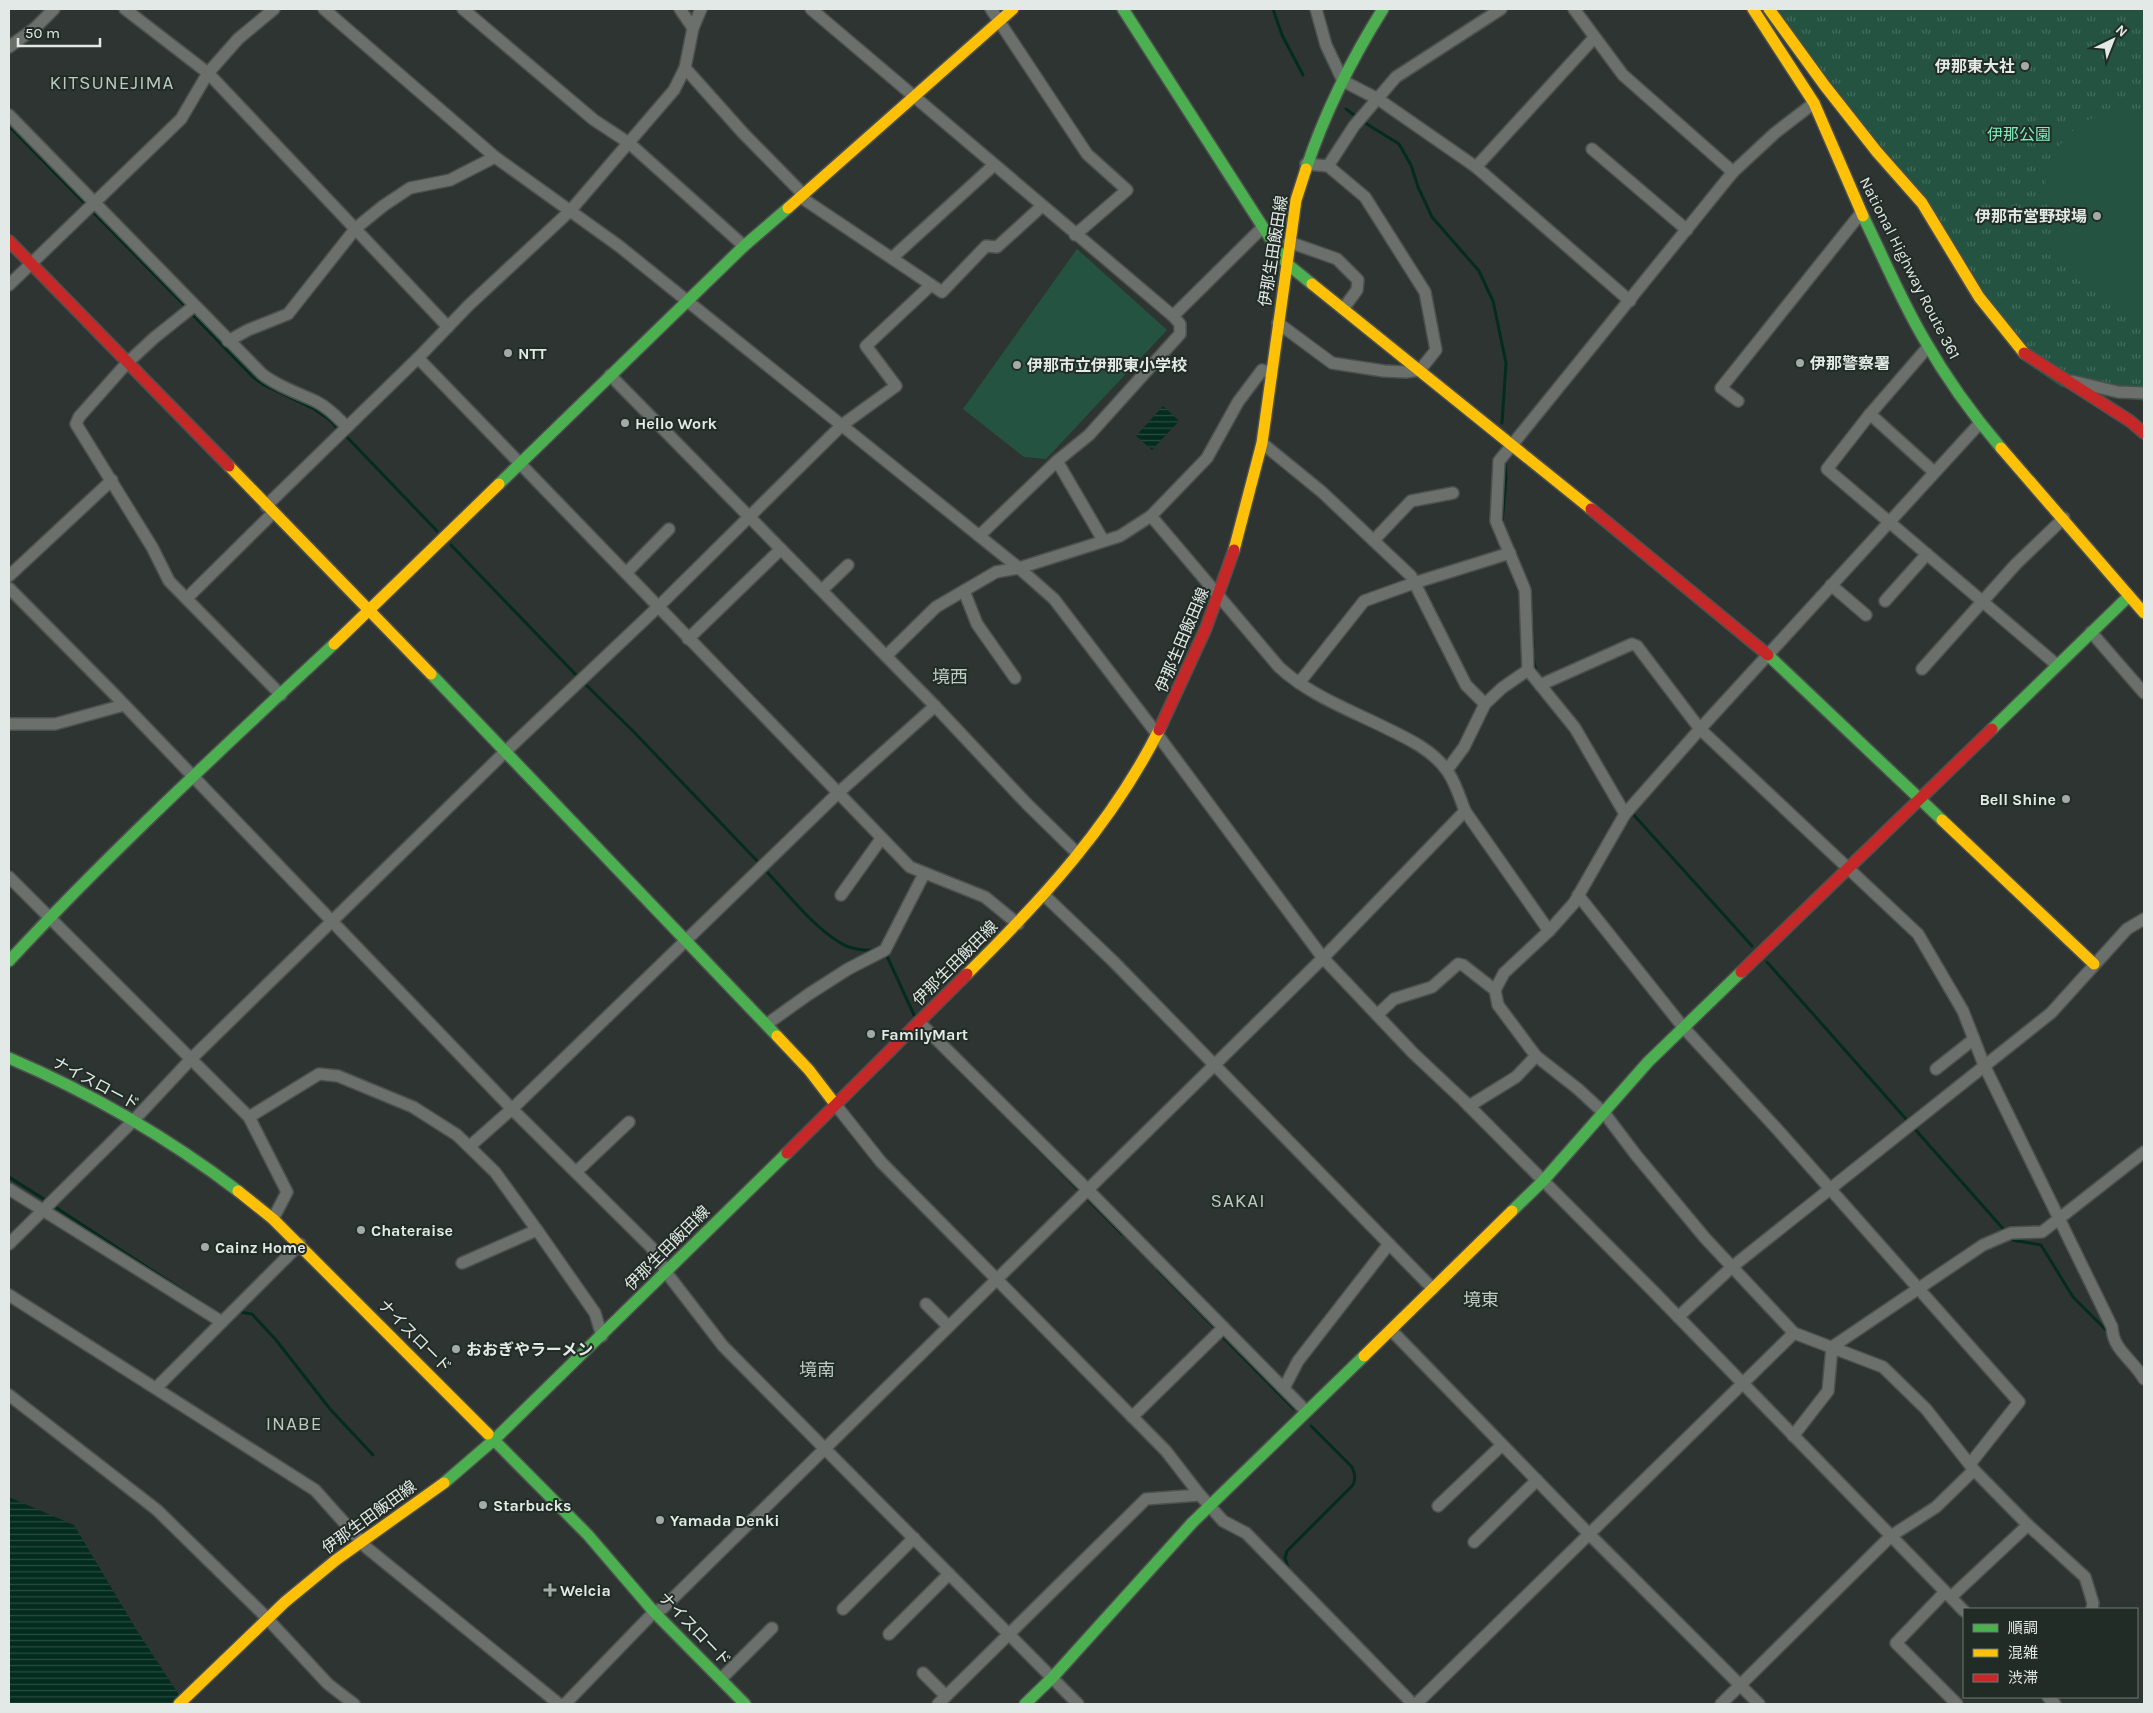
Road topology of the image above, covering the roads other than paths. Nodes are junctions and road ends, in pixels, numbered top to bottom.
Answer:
1 (54, 9) edge
2 (125, 9) edge
3 (274, 9) edge
4 (324, 9) edge
5 (463, 9) edge
6 (680, 9) edge
7 (701, 9) edge
8 (811, 9) edge
9 (991, 9) edge
10 (1013, 9) edge
11 (1122, 9) edge
12 (1316, 9) edge
13 (1383, 9) edge
14 (1501, 9) edge
15 (1574, 9) edge
16 (1754, 9) edge
17 (1769, 9) edge
18 (999, 21) junction
19 (693, 28) junction
20 (1594, 38) junction
21 (9, 47) edge
22 (685, 68) junction
23 (208, 73) junction
24 (1343, 81) junction
25 (915, 96) junction
26 (1378, 100) junction
27 (1814, 103) junction
28 (9, 115) edge
29 (629, 143) junction
30 (1592, 149) dead end
31 (495, 157) junction
32 (1306, 164) junction
33 (994, 165) junction
34 (1328, 166) junction
35 (1476, 167) junction
36 (1733, 172) junction
37 (801, 195) junction
38 (90, 205) junction
39 (1042, 206) junction
40 (570, 211) junction
41 (1861, 213) junction
42 (356, 228) junction
43 (1262, 228) junction
44 (1687, 230) junction
45 (1075, 235) junction
46 (9, 242) edge
47 (1290, 242) junction
48 (744, 246) junction
49 (892, 258) junction
50 (1286, 263) junction
51 (30, 264) junction
52 (9, 285) edge
53 (931, 285) junction
54 (1630, 301) junction
55 (687, 302) junction
56 (191, 309) junction
57 (1343, 309) junction
58 (1173, 316) junction
59 (1278, 323) junction
60 (448, 327) junction
61 (228, 341) junction
62 (1928, 347) junction
63 (418, 358) junction
64 (127, 363) junction
65 (1420, 370) junction
66 (1271, 372) junction
67 (610, 375) junction
68 (2066, 380) junction
69 (2144, 393) edge
70 (1738, 401) dead end
71 (1870, 414) junction
72 (1980, 423) junction
73 (842, 425) junction
74 (344, 431) junction
75 (2144, 433) edge
76 (1262, 443) junction
77 (1512, 444) junction
78 (1057, 461) junction
79 (520, 464) junction
80 (1934, 472) junction
81 (112, 480) junction
82 (1453, 493) dead end
83 (269, 509) junction
84 (1151, 516) junction
85 (750, 517) junction
86 (2064, 518) junction
87 (1889, 522) junction
88 (668, 529) dead end
89 (979, 536) junction
90 (1104, 540) junction
91 (1374, 540) junction
92 (781, 549) junction
93 (1510, 553) junction
94 (1927, 554) junction
95 (848, 564) dead end
96 (1019, 568) junction
97 (626, 573) junction
98 (9, 576) edge
99 (1414, 583) junction
100 (1831, 585) junction
101 (9, 588) edge
102 (822, 590) junction
103 (964, 591) junction
104 (1219, 595) junction
105 (2129, 596) junction
106 (186, 598) junction
107 (1884, 601) dead end
108 (1983, 602) junction
109 (658, 607) junction
110 (370, 610) junction
111 (2144, 613) edge
112 (1866, 615) dead end
113 (2091, 632) junction
114 (688, 639) junction
115 (1768, 655) junction
116 (886, 656) junction
117 (2057, 665) junction
118 (1922, 669) dead end
119 (1528, 670) junction
120 (1015, 678) dead end
121 (1299, 683) junction
122 (1543, 684) junction
123 (2144, 693) edge
124 (281, 695) junction
125 (1485, 704) junction
126 (124, 705) junction
127 (935, 706) junction
128 (9, 724) edge
129 (1700, 729) junction
130 (1157, 734) junction
131 (506, 752) junction
132 (1447, 770) junction
133 (192, 777) junction
134 (838, 793) junction
135 (1920, 799) junction
136 (1628, 810) junction
137 (1465, 811) junction
138 (881, 838) junction
139 (1078, 854) junction
140 (1847, 870) junction
141 (924, 874) junction
142 (9, 877) edge
143 (841, 895) dead end
144 (1044, 895) junction
145 (1578, 895) junction
146 (50, 917) junction
147 (2144, 920) edge
148 (332, 923) junction
149 (1018, 924) junction
150 (1549, 931) junction
151 (687, 940) junction
152 (1322, 958) junction
153 (9, 961) edge
154 (2094, 964) junction
155 (1495, 990) junction
156 (1377, 1015) junction
157 (918, 1022) junction
158 (767, 1024) junction
159 (1683, 1027) junction
160 (1974, 1039) junction
161 (1536, 1056) junction
162 (9, 1058) edge
163 (192, 1058) junction
164 (1215, 1065) junction
165 (1984, 1065) junction
166 (1936, 1069) dead end
167 (834, 1104) junction
168 (1469, 1106) junction
169 (512, 1109) junction
170 (1605, 1114) junction
171 (249, 1117) junction
172 (134, 1120) junction
173 (629, 1122) dead end
174 (470, 1146) junction
175 (2144, 1152) edge
176 (576, 1172) junction
177 (1544, 1181) junction
178 (9, 1189) edge
179 (1830, 1189) junction
180 (1085, 1193) junction
181 (42, 1210) junction
182 (273, 1219) junction
183 (2058, 1221) junction
184 (537, 1230) junction
185 (9, 1244) edge
186 (300, 1244) junction
187 (1389, 1244) junction
188 (462, 1263) dead end
189 (1732, 1266) junction
190 (667, 1270) junction
191 (996, 1279) junction
192 (1433, 1288) junction
193 (1918, 1290) junction
194 (9, 1294) edge
195 (926, 1304) dead end
196 (1678, 1317) junction
197 (222, 1322) junction
198 (948, 1326) junction
199 (1390, 1330) junction
200 (1220, 1331) junction
201 (1794, 1333) junction
202 (602, 1336) junction
203 (1832, 1347) junction
204 (2144, 1379) edge
205 (1742, 1384) junction
206 (156, 1388) junction
207 (1284, 1388) junction
208 (9, 1395) edge
209 (1306, 1411) junction
210 (1132, 1416) junction
211 (1793, 1436) junction
212 (495, 1439) junction
213 (1502, 1445) junction
214 (824, 1448) junction
215 (1972, 1467) junction
216 (1537, 1480) junction
217 (1200, 1495) junction
218 (1210, 1506) junction
219 (1438, 1506) dead end
220 (2028, 1525) junction
221 (1590, 1535) junction
222 (1891, 1536) junction
223 (914, 1538) junction
224 (360, 1542) junction
225 (1474, 1542) dead end
226 (949, 1574) junction
227 (1948, 1595) junction
228 (2092, 1608) edge
229 (843, 1609) dead end
230 (1963, 1610) edge
231 (654, 1612) junction
232 (264, 1622) junction
233 (772, 1628) dead end
234 (889, 1634) dead end
235 (1009, 1634) junction
236 (923, 1673) dead end
237 (1052, 1678) junction
238 (721, 1679) junction
239 (1740, 1685) junction
240 (946, 1696) junction
241 (1417, 1703) edge
242 (179, 1704) edge
243 (354, 1704) edge
244 (559, 1704) edge
245 (565, 1704) edge
246 (745, 1704) edge
247 (938, 1704) edge
248 (1025, 1704) edge
249 (1078, 1704) edge
250 (1721, 1704) edge
251 (1759, 1704) edge
252 (1956, 1704) edge

1 - 21 street
2 - 23 street
3 - 23 street
4 - 31 street
5 - 29 street
6 - 19 street
7 - 19 street
8 - 25 street
9 - 18 street
10 - 18 main road
11 - 43 main road
12 - 24 street
13 - 24 main road, 伊那生田飯田線
14 - 26 street
15 - 20 street
16 - 27 main road, National Highway Route 361
17 - 68 main road
18 - 25 main road
18 - 45 street
19 - 22 street
20 - 35 street
20 - 36 street
22 - 29 street
22 - 37 street
23 - 38 street
23 - 42 street
24 - 26 street
24 - 32 main road, 伊那生田飯田線
25 - 33 street
25 - 37 main road
26 - 34 street
26 - 35 street
27 - 36 street
27 - 41 main road, National Highway Route 361
28 - 38 street
29 - 40 street
29 - 48 street
30 - 44 street
31 - 40 street
31 - 42 street
32 - 34 street
32 - 47 main road, 伊那生田飯田線
33 - 39 street
33 - 49 street
34 - 65 street
35 - 54 street
36 - 44 street
37 - 48 main road
37 - 49 street
38 - 51 street
38 - 56 street
39 - 45 street
39 - 53 street
40 - 55 street
40 - 60 street
41 - 62 main road, National Highway Route 361
41 - 70 street
42 - 60 street
42 - 61 street
43 - 50 main road
43 - 58 street
44 - 54 street
45 - 58 street
46 - 51 main road
47 - 50 main road, 伊那生田飯田線
47 - 57 street
48 - 55 main road
49 - 53 street
50 - 57 main road
50 - 59 main road, 伊那生田飯田線
51 - 52 street
51 - 64 main road
53 - 73 street
54 - 77 street
55 - 67 main road
55 - 73 street
56 - 61 street
56 - 64 street
57 - 65 main road
58 - 78 street
59 - 65 street
59 - 66 main road, 伊那生田飯田線
60 - 63 street
61 - 74 street
62 - 71 street
62 - 72 main road, National Highway Route 361
63 - 74 street
63 - 79 street
64 - 81 street
64 - 83 main road
65 - 77 main road
66 - 76 main road, 伊那生田飯田線
66 - 84 street
67 - 79 main road
67 - 85 street
68 - 69 street
68 - 75 main road
71 - 80 street
71 - 87 street
72 - 80 street
72 - 86 main road, National Highway Route 361
73 - 85 street
73 - 89 street
74 - 83 street
76 - 91 street
76 - 104 main road, 伊那生田飯田線
77 - 93 street
77 - 115 main road
78 - 89 street
78 - 90 street
79 - 97 street
79 - 110 main road
80 - 87 street
81 - 98 street
81 - 106 street
82 - 91 street
83 - 106 street
83 - 110 main road
84 - 90 street
84 - 104 street
85 - 92 street
85 - 109 street
86 - 105 main road, National Highway Route 361
86 - 108 street
87 - 94 street
87 - 100 street
88 - 97 street
89 - 96 street
90 - 96 street
91 - 99 street
92 - 102 street
92 - 114 street
93 - 99 street
93 - 119 street
94 - 107 street
94 - 108 street
95 - 102 street
96 - 103 street
96 - 130 street
97 - 109 street
99 - 121 street
99 - 125 street
100 - 112 street
100 - 115 street
101 - 126 street
102 - 116 street
103 - 116 street
103 - 120 street
104 - 121 street
104 - 130 main road, 伊那生田飯田線
105 - 111 main road, National Highway Route 361
105 - 113 main road
106 - 124 street
108 - 117 street
108 - 118 street
109 - 114 street
109 - 131 street
110 - 124 main road
110 - 131 main road
113 - 117 main road
113 - 123 street
114 - 134 street
115 - 129 street
115 - 135 main road
116 - 127 street
117 - 135 main road
119 - 122 street
119 - 125 street
121 - 132 street
122 - 129 street
122 - 136 street
124 - 133 main road
125 - 132 street
126 - 128 street
126 - 133 street
127 - 134 street
127 - 139 street
129 - 136 street
129 - 140 street
130 - 139 main road, 伊那生田飯田線
130 - 152 street
131 - 148 street
131 - 151 main road
132 - 137 street
133 - 146 main road
133 - 148 street
134 - 138 street
134 - 151 street
135 - 140 main road
135 - 154 main road
136 - 145 street
137 - 150 street
137 - 152 street
138 - 141 street
138 - 143 street
139 - 144 main road, 伊那生田飯田線
140 - 159 main road
140 - 160 street
141 - 149 street
141 - 158 street
142 - 146 street
144 - 149 main road, 伊那生田飯田線
144 - 164 street
145 - 150 street
145 - 159 street
146 - 153 main road
146 - 163 street
147 - 154 street
148 - 163 street
148 - 169 street
149 - 157 main road, 伊那生田飯田線
150 - 155 street
151 - 158 main road
151 - 169 street
152 - 156 street
152 - 164 street
154 - 165 street
155 - 156 street
155 - 161 street
156 - 168 street
157 - 167 main road, 伊那生田飯田線
157 - 180 street
158 - 167 main road
159 - 170 main road
159 - 179 street
160 - 165 street
160 - 166 street
161 - 168 street
161 - 170 street
162 - 172 main road, ナイスロード
163 - 171 street
163 - 172 street
164 - 180 street
164 - 187 street
165 - 179 street
165 - 183 street
167 - 190 main road, 伊那生田飯田線
167 - 191 street
168 - 177 street
169 - 174 street
169 - 176 street
170 - 177 main road
170 - 189 street
171 - 174 street
171 - 182 street
172 - 181 street
172 - 182 main road, ナイスロード
173 - 176 street
174 - 184 street
175 - 183 street
176 - 190 street
177 - 192 main road
177 - 196 street
178 - 181 street
179 - 189 street
179 - 193 street
180 - 191 street
180 - 200 street
181 - 185 street
181 - 197 street
182 - 186 main road, ナイスロード
183 - 193 street
183 - 204 street
184 - 188 street
184 - 202 street
186 - 197 street
186 - 212 main road, ナイスロード
187 - 192 street
187 - 207 street
189 - 196 street
189 - 201 street
190 - 202 main road, 伊那生田飯田線
190 - 214 street
191 - 198 street
191 - 210 street
192 - 199 main road
193 - 203 street
193 - 215 street
194 - 206 street
195 - 198 street
196 - 205 street
197 - 206 street
198 - 214 street
199 - 209 main road
199 - 213 street
200 - 207 street
200 - 210 street
201 - 203 street
201 - 205 street
202 - 212 main road, 伊那生田飯田線
203 - 211 street
203 - 215 street
205 - 211 street
205 - 221 street
206 - 224 street
207 - 209 street
208 - 232 street
209 - 218 main road
210 - 217 street
211 - 222 street
212 - 224 main road, 伊那生田飯田線
212 - 231 main road, ナイスロード
213 - 216 street
213 - 219 street
214 - 223 street
214 - 231 street
215 - 220 street
215 - 222 street
216 - 221 street
216 - 225 street
217 - 218 street
217 - 235 street
218 - 237 main road
218 - 241 street
220 - 227 street
220 - 228 street
221 - 239 street
221 - 241 street
222 - 227 street
222 - 239 street
223 - 226 street
223 - 229 street
224 - 232 main road, 伊那生田飯田線
224 - 244 street
226 - 234 street
226 - 235 street
227 - 230 street
227 - 252 street
231 - 238 main road, ナイスロード
231 - 245 street
232 - 242 main road, 伊那生田飯田線
232 - 243 street
233 - 238 street
235 - 237 street
235 - 240 street
236 - 240 street
237 - 248 main road
237 - 249 street
238 - 246 main road, ナイスロード
239 - 250 street
239 - 251 street
240 - 247 street

